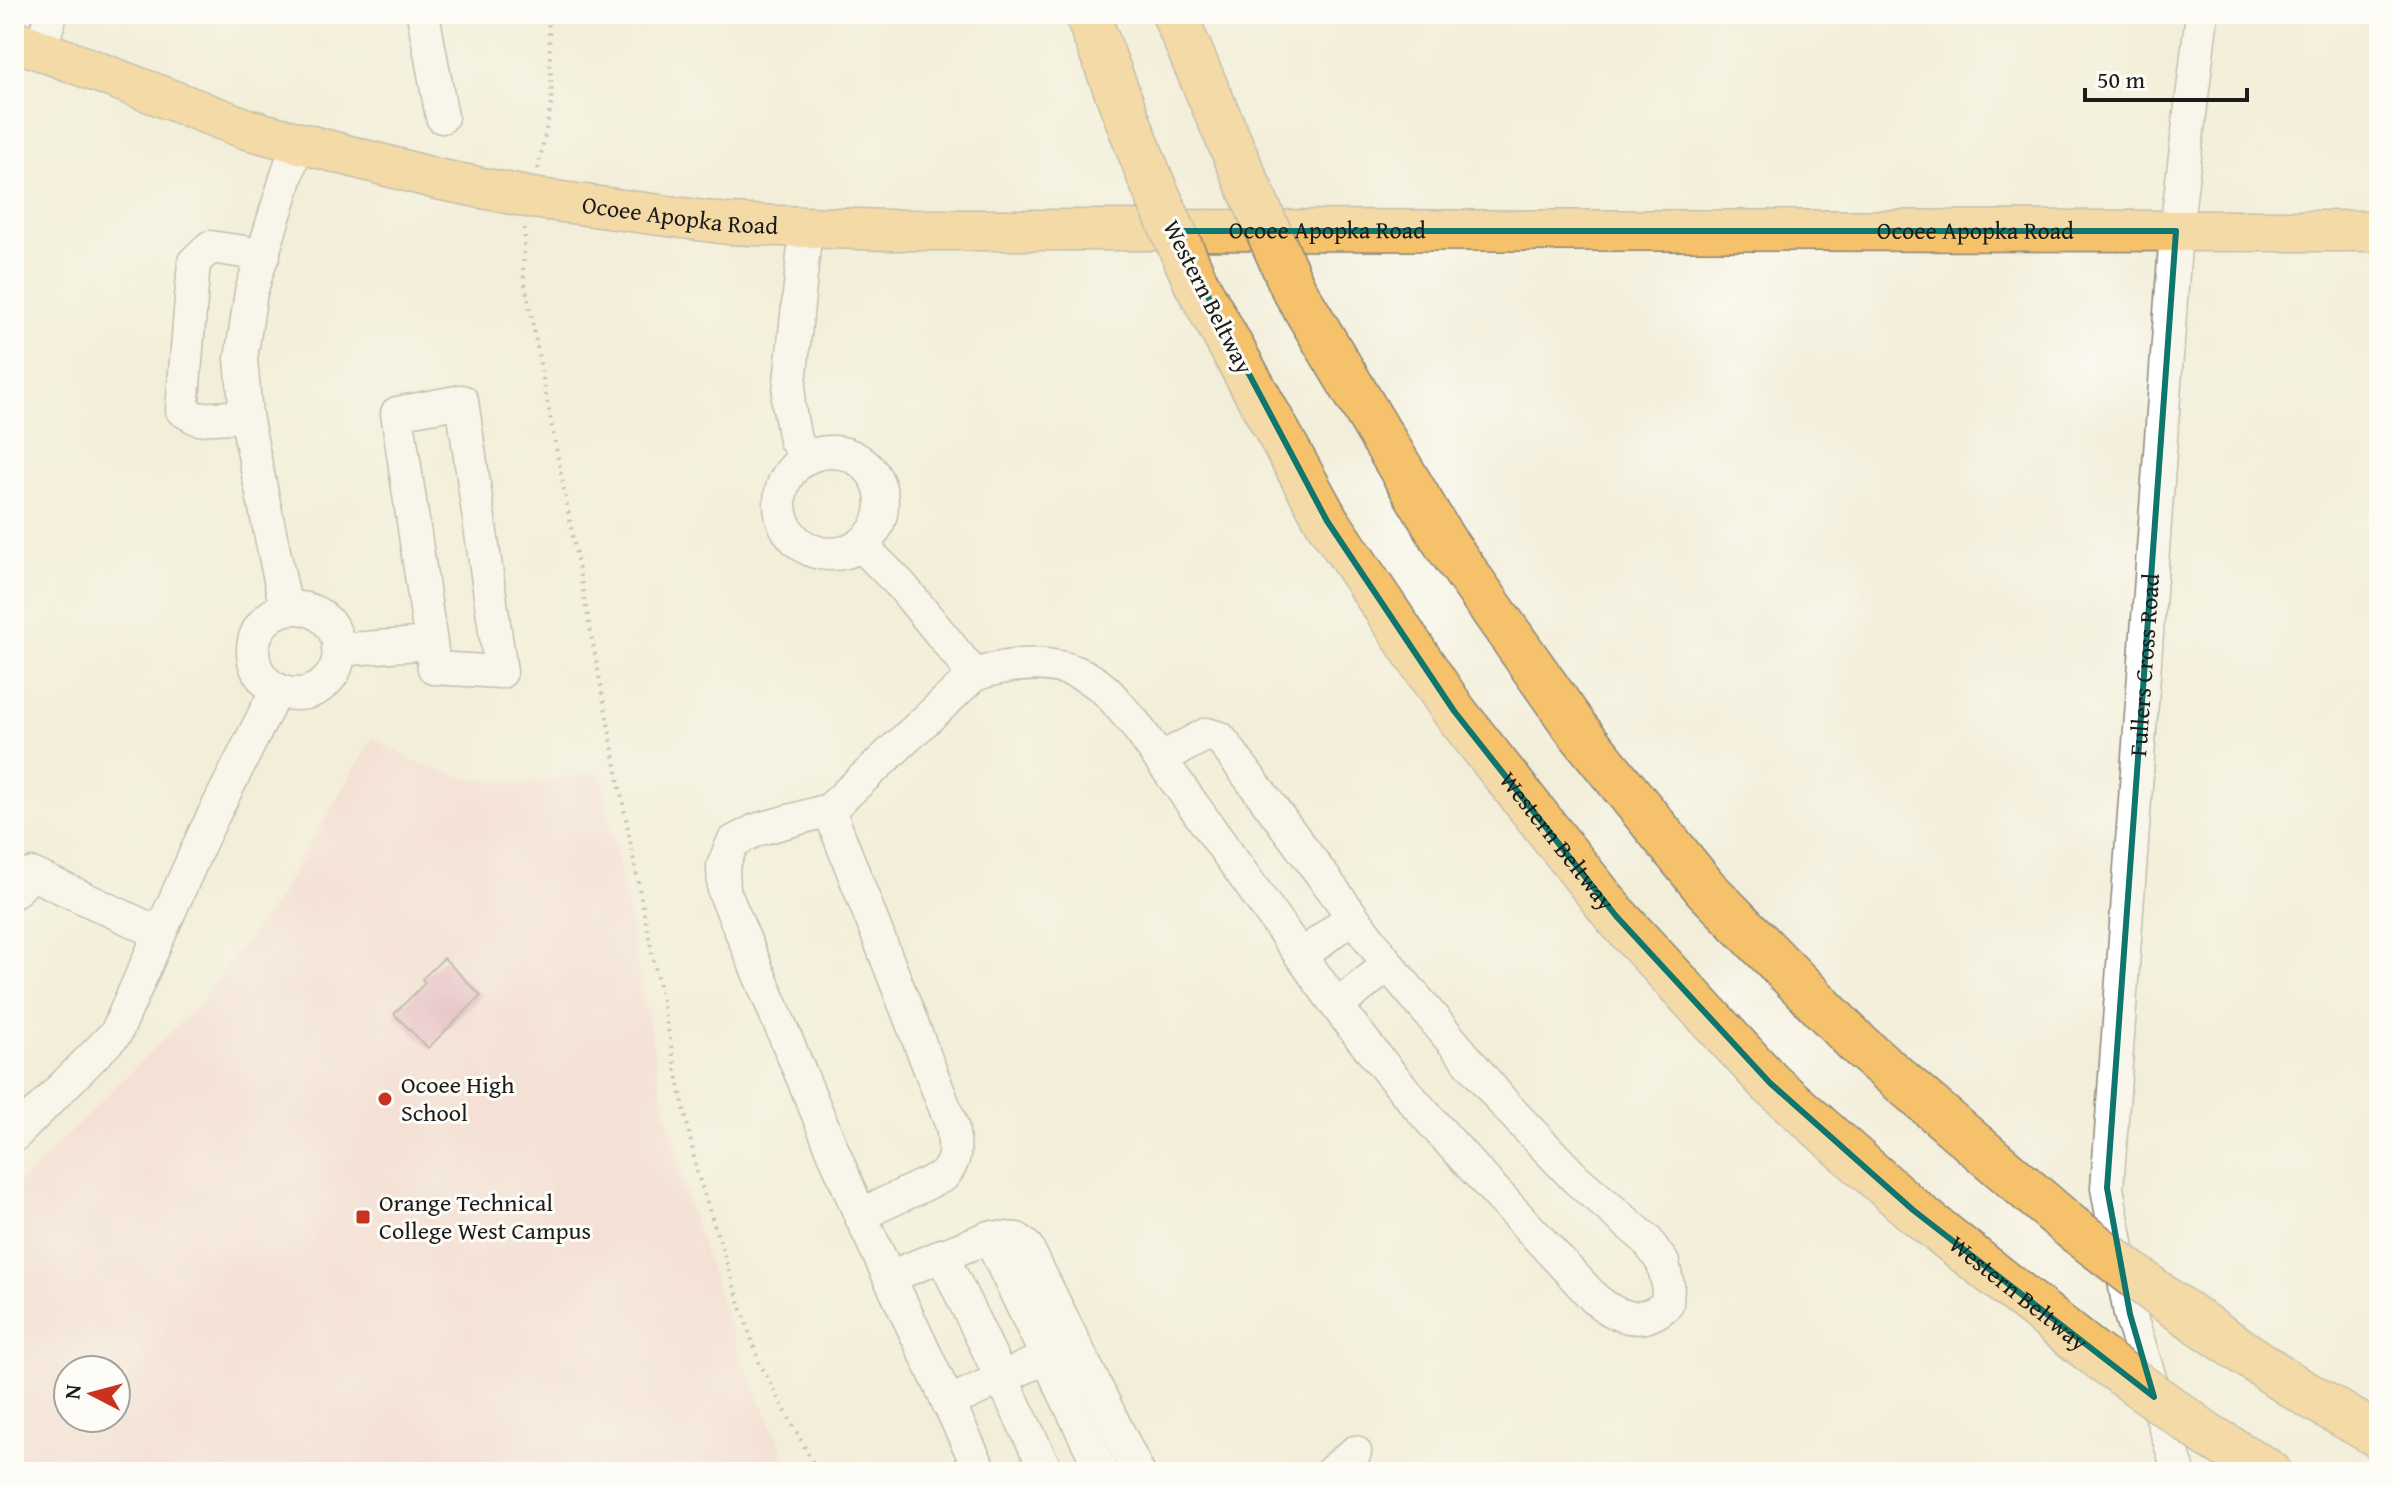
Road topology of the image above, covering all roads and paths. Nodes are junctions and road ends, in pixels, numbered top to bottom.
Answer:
1 (51, 14) edge
2 (423, 14) edge
3 (548, 14) edge
4 (1087, 14) edge
5 (1174, 14) edge
6 (2202, 14) edge
7 (27, 46) edge
8 (442, 117) dead end
9 (297, 143) junction
10 (532, 198) junction
11 (806, 227) junction
12 (2176, 231) junction
13 (2379, 231) edge
14 (264, 255) junction
15 (246, 416) junction
16 (807, 457) junction
17 (861, 545) junction
18 (286, 609) junction
19 (431, 643) junction
20 (338, 650) junction
21 (974, 675) junction
22 (277, 689) junction
23 (1160, 759) junction
24 (829, 810) junction
25 (14, 892) edge
26 (1351, 917) junction
27 (159, 933) junction
28 (1302, 956) junction
29 (1388, 965) junction
30 (1337, 1006) junction
31 (14, 1136) edge
32 (860, 1215) junction
33 (989, 1237) junction
34 (942, 1255) junction
35 (889, 1277) junction
36 (2148, 1306) junction
37 (1047, 1357) junction
38 (1002, 1378) junction
39 (948, 1403) junction
40 (2379, 1436) edge
41 (818, 1472) edge
42 (981, 1472) edge
43 (1047, 1472) edge
44 (1102, 1472) edge
45 (1138, 1472) edge
46 (2179, 1472) edge
47 (2269, 1472) edge

1 - 7 street
2 - 8 street
3 - 10 path
4 - 47 highway, Western Beltway, bridge
5 - 36 highway, bridge
6 - 12 street, Fullers Cross Road
7 - 9 main road, Ocoee Apopka Road
9 - 10 main road, Ocoee Apopka Road
9 - 14 street
10 - 11 main road, Ocoee Apopka Road
10 - 41 path
11 - 12 main road, Ocoee Apopka Road
11 - 16 street
12 - 13 main road, Ocoee Apopka Road
12 - 36 street, Fullers Cross Road
14 - 15 street
14 - 15 street
15 - 18 street
16 - 17 street
16 - 17 street
17 - 21 street
18 - 20 street
18 - 22 street
19 - 19 street
19 - 20 street
20 - 22 street
21 - 23 street
21 - 24 street
22 - 27 street
23 - 26 street
23 - 28 street
24 - 32 street
24 - 32 street
25 - 27 street
26 - 28 street
26 - 29 street
27 - 31 street
28 - 30 street
29 - 30 street
29 - 30 street
32 - 35 street
33 - 34 street
33 - 37 street
33 - 45 street
34 - 35 street
34 - 38 street
35 - 39 street
36 - 40 highway
36 - 46 street, Fullers Cross Road
37 - 38 street
37 - 44 street
38 - 39 street
38 - 43 street
39 - 42 street

